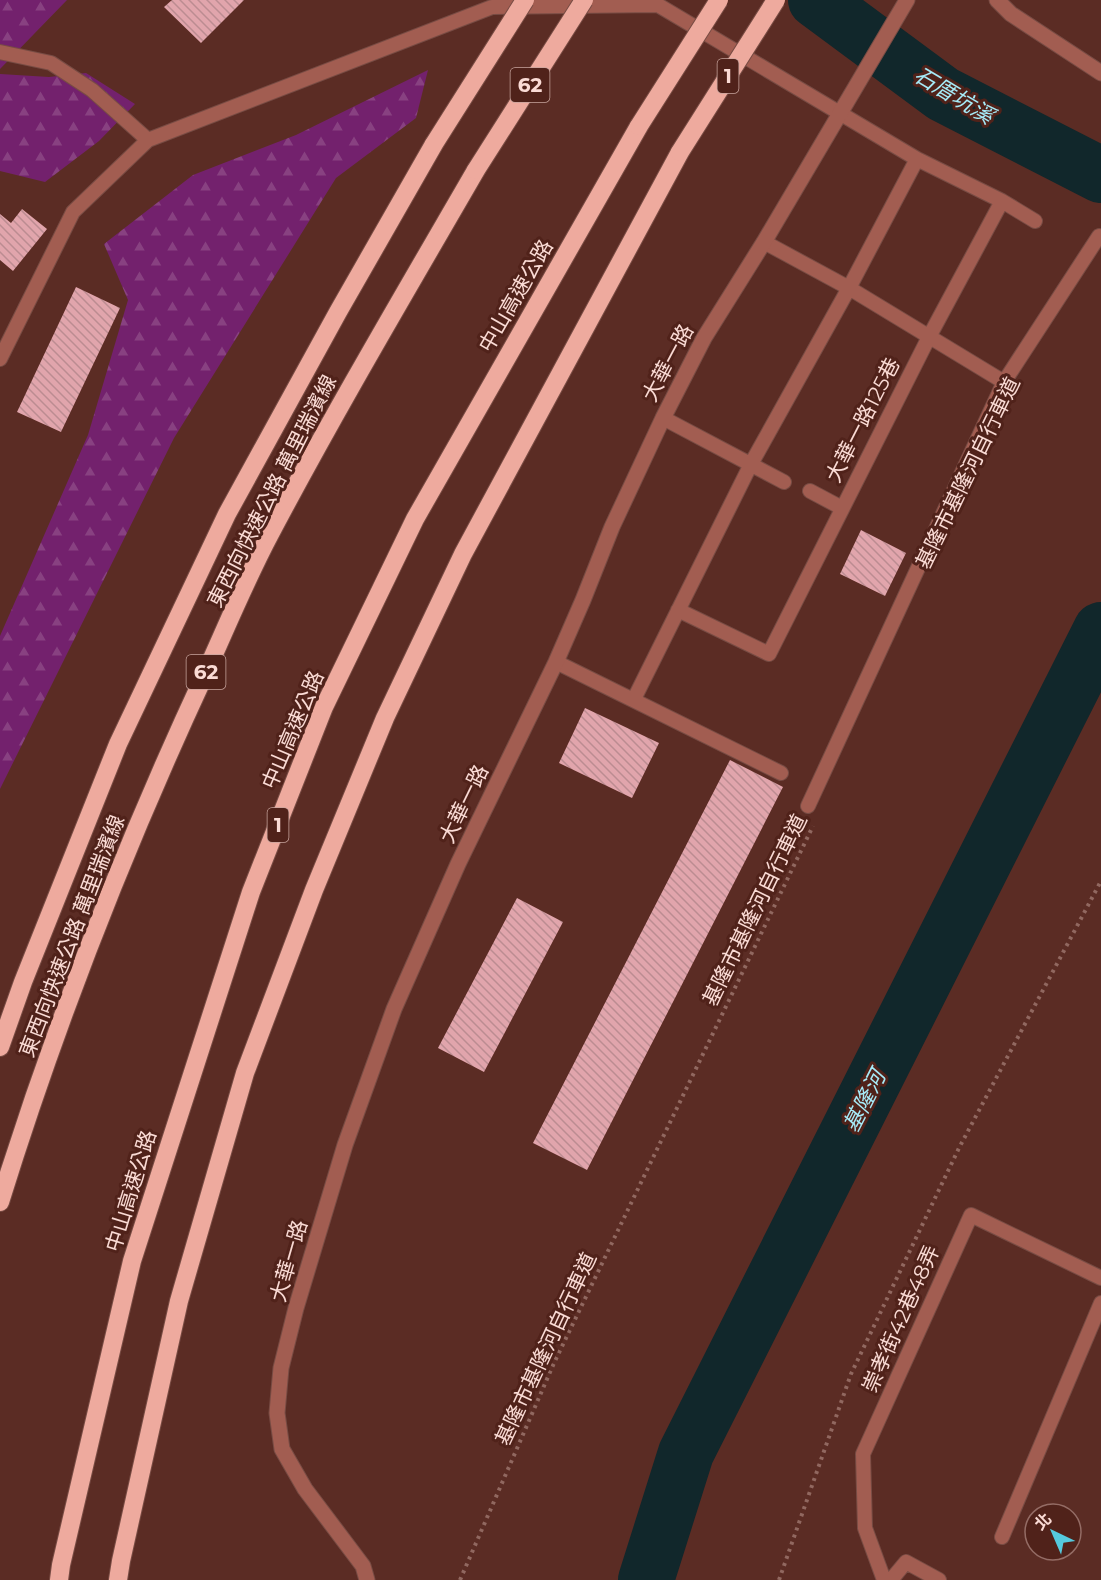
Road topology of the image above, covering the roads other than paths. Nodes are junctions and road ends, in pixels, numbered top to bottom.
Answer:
1 (525, 0) edge
2 (584, 0) edge
3 (718, 0) edge
4 (776, 0) edge
5 (907, 0) edge
6 (997, 0) edge
7 (0, 52) edge
8 (1101, 73) edge
9 (839, 113) junction
10 (148, 140) junction
11 (917, 159) junction
12 (1002, 201) junction
13 (1035, 221) dead end
14 (1099, 236) dead end
15 (764, 242) junction
16 (849, 288) junction
17 (929, 337) junction
18 (0, 359) edge
19 (1004, 382) junction
20 (663, 418) junction
21 (751, 464) junction
22 (784, 482) dead end
23 (810, 491) dead end
24 (843, 508) junction
25 (678, 610) junction
26 (556, 662) junction
27 (634, 699) junction
28 (781, 773) dead end
29 (812, 812) road end
30 (0, 1047) edge
31 (0, 1203) edge
32 (1101, 1278) edge
33 (1101, 1303) edge
34 (1002, 1536) dead end
35 (59, 1580) edge
36 (118, 1580) edge
37 (367, 1580) edge
38 (884, 1580) edge
39 (891, 1580) edge
40 (939, 1580) edge

1 - 30 highway, 東西向快速公路 萬里瑞濱線 / 62, bridge
2 - 31 highway, 東西向快速公路 萬里瑞濱線 / 62, bridge
3 - 35 highway, 中山高速公路 / 1, bridge
4 - 36 highway, 1, bridge
5 - 9 street, 大華一路
6 - 8 street
7 - 10 lane
9 - 10 lane
9 - 11 lane
9 - 15 street, 大華一路
10 - 18 lane
11 - 12 lane
11 - 16 lane
12 - 13 lane
12 - 17 lane, 大華一路125巷
14 - 19 lane
15 - 16 lane
15 - 20 street, 大華一路
16 - 17 lane
16 - 21 lane
17 - 19 lane
17 - 24 lane, 大華一路125巷
19 - 29 lane
20 - 21 lane
20 - 26 street, 大華一路
21 - 22 lane
21 - 25 lane
23 - 24 lane
24 - 25 lane, 大華一路125巷
25 - 27 lane
26 - 27 lane
26 - 37 street, 大華一路
27 - 28 lane
32 - 38 lane, 崇孝街42巷48弄
33 - 34 lane
39 - 40 lane

